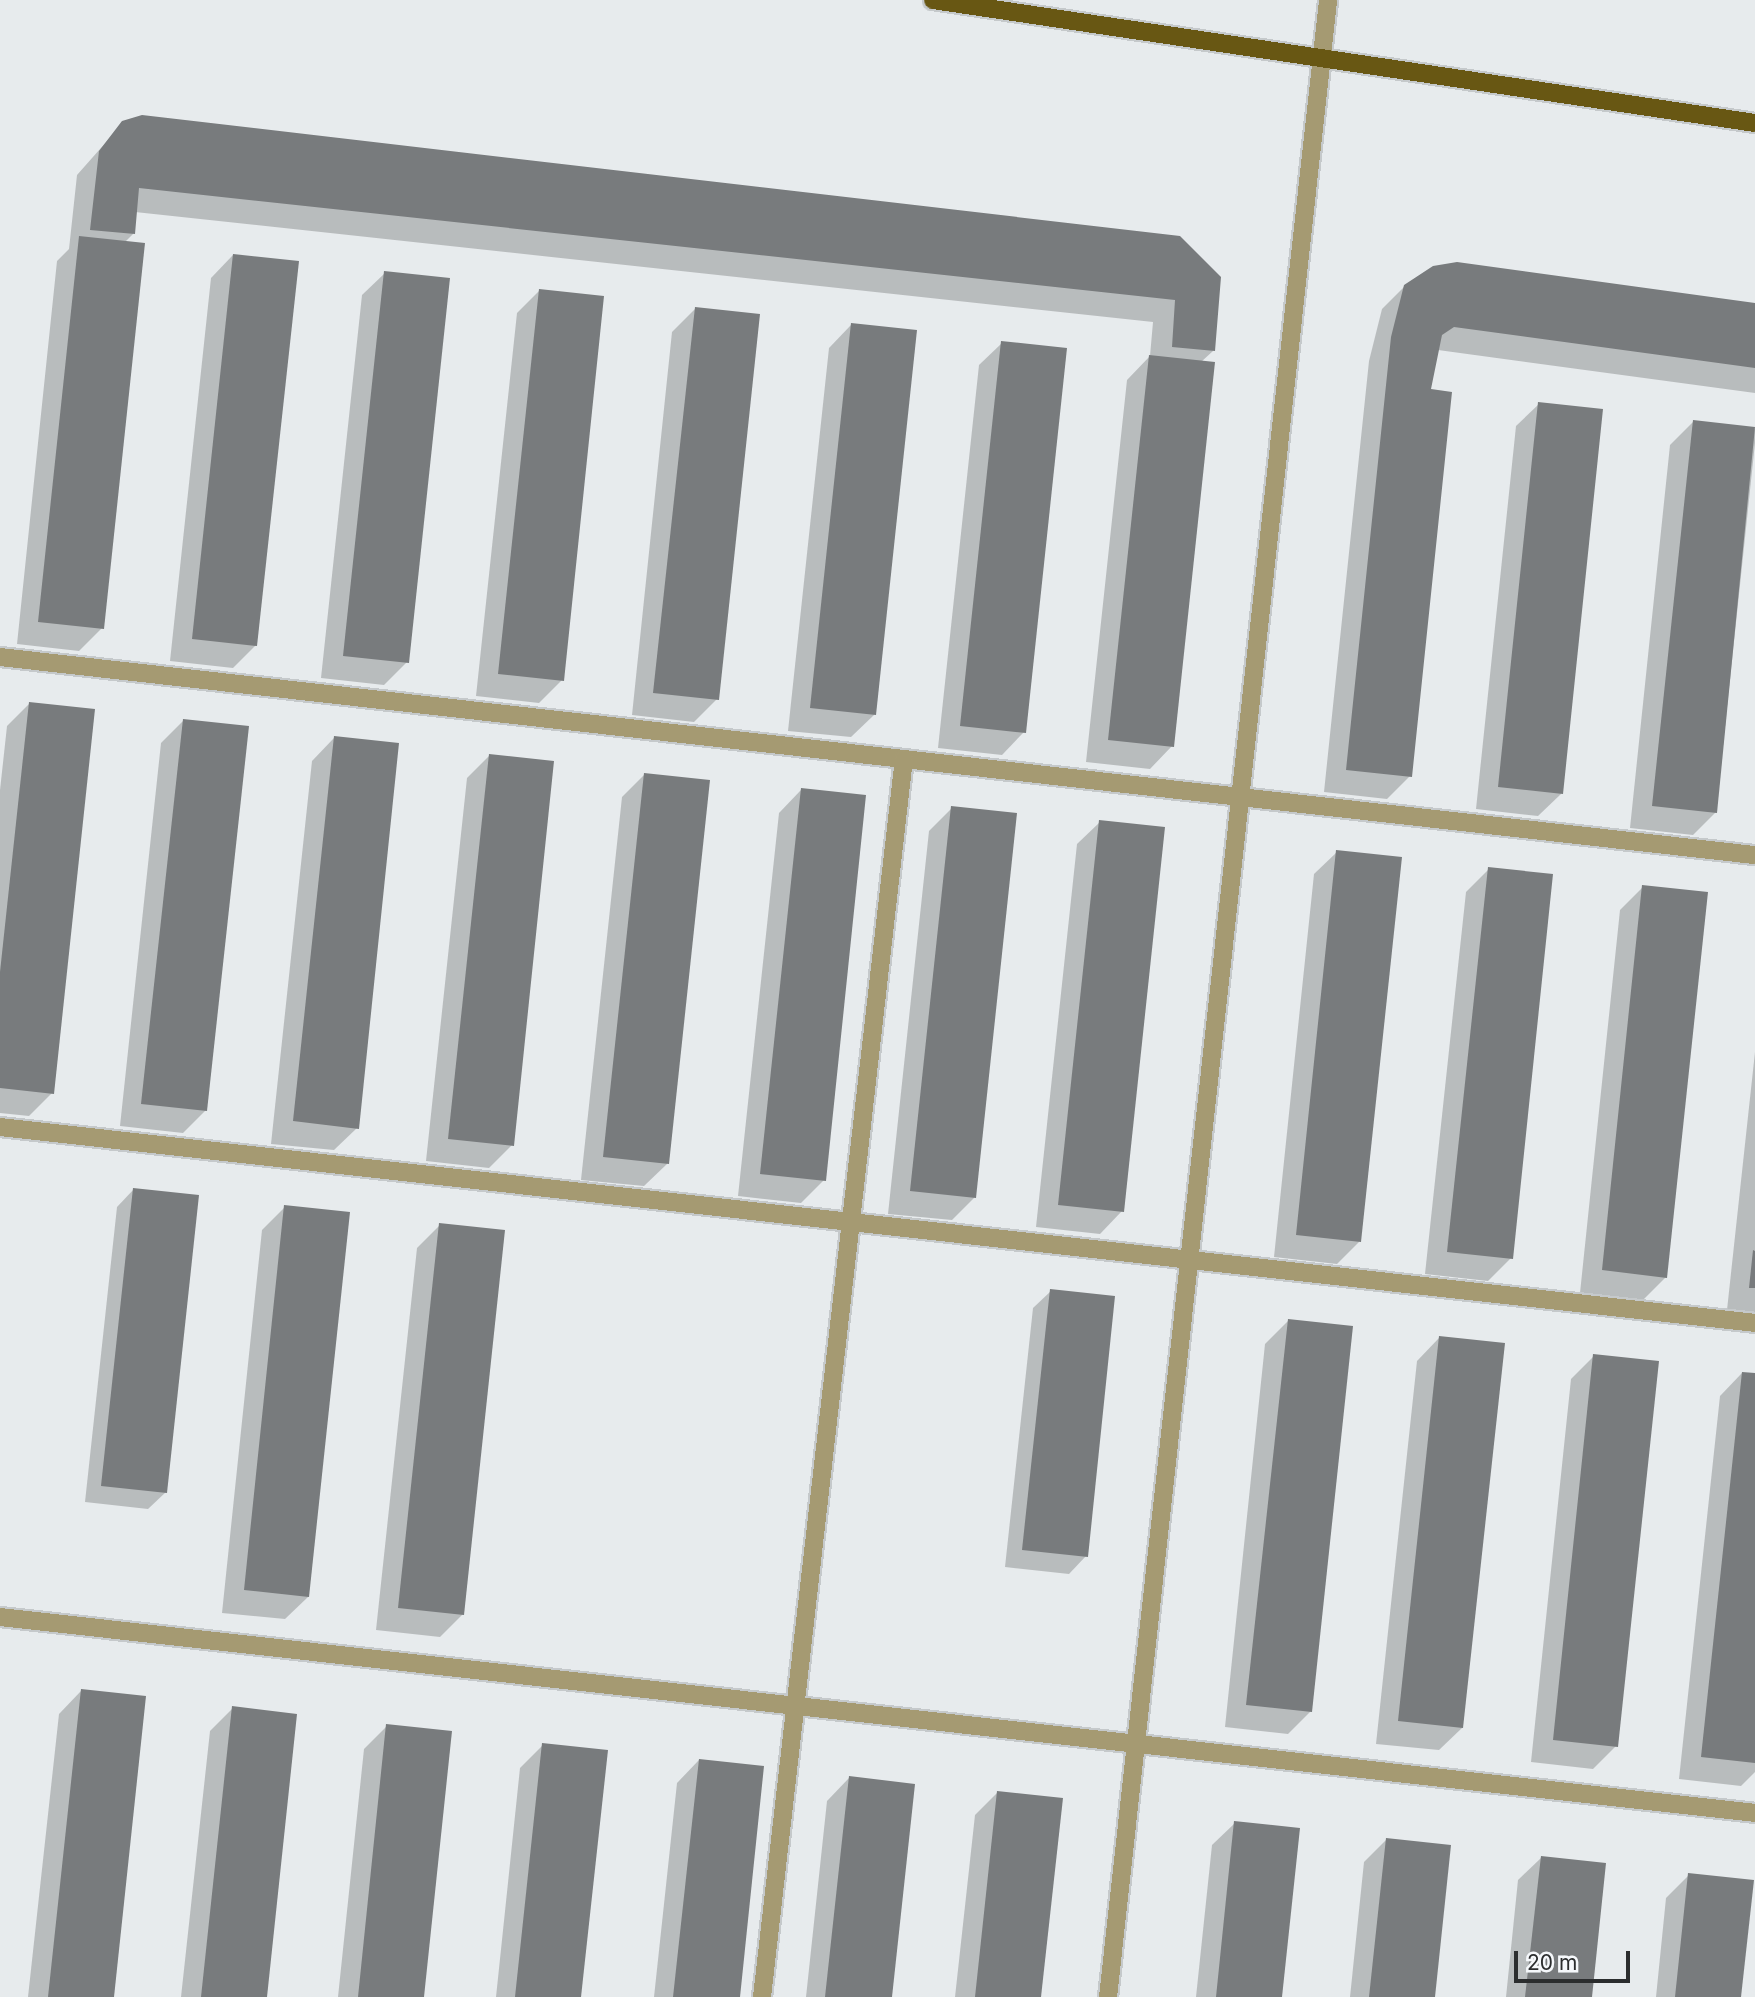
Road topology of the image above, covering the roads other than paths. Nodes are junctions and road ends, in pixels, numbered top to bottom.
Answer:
1 (933, 0) edge
2 (1328, 0) edge
3 (1322, 57) junction
4 (1755, 123) edge
5 (0, 657) edge
6 (904, 759) junction
7 (1240, 797) junction
8 (1755, 855) edge
9 (0, 1127) edge
10 (1189, 1260) junction
11 (1755, 1323) edge
12 (0, 1618) edge
13 (1136, 1744) junction
14 (1755, 1813) edge
15 (762, 1997) edge
16 (1108, 1997) edge

1 - 3 main road
2 - 3 street
3 - 4 main road
3 - 7 street
5 - 6 street
6 - 7 street
6 - 15 street
7 - 8 street
7 - 10 street
9 - 10 street
10 - 11 street
10 - 13 street
12 - 13 street
13 - 14 street
13 - 16 street

